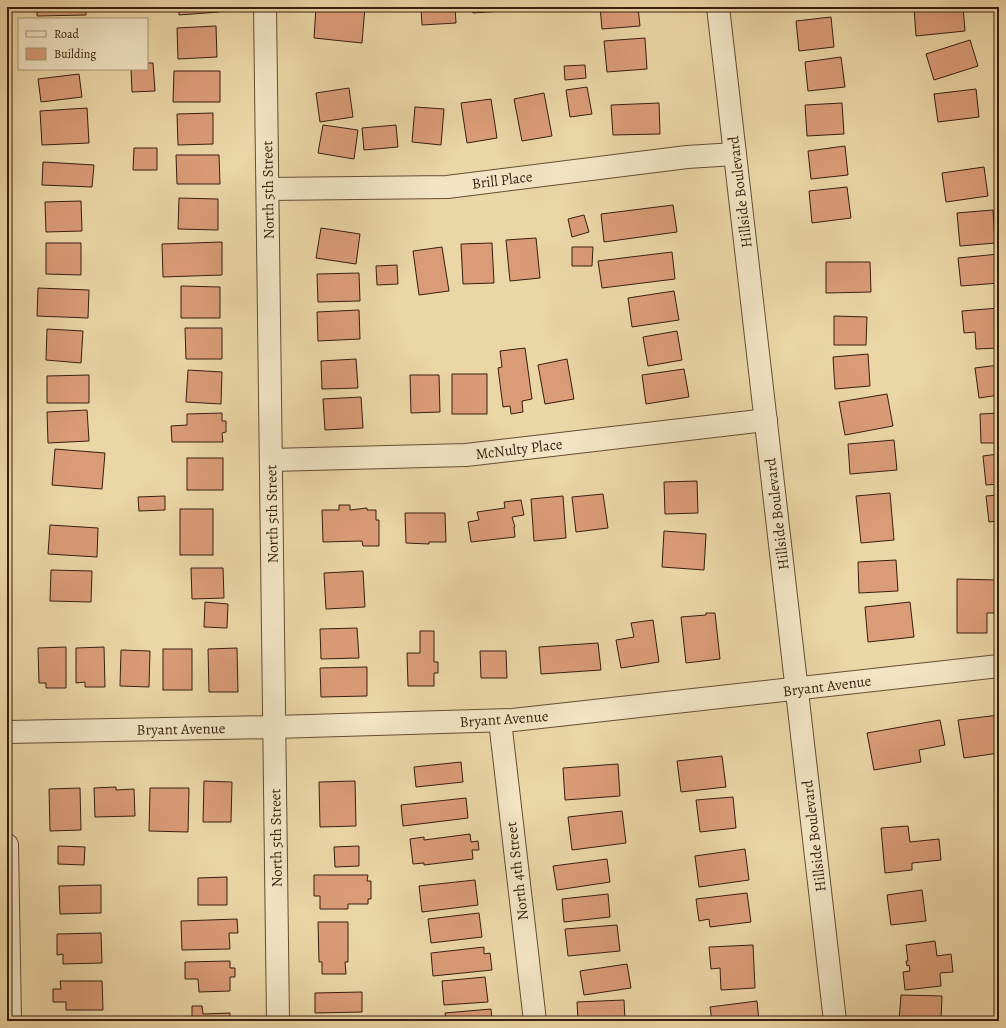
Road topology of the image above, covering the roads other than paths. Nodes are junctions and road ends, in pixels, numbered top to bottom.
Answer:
1 (265, 7) edge
2 (718, 7) edge
3 (735, 154) junction
4 (268, 189) junction
5 (766, 420) junction
6 (271, 460) junction
7 (999, 666) edge
8 (796, 689) junction
9 (500, 721) junction
10 (274, 727) junction
11 (7, 732) edge
12 (7, 845) edge
13 (10, 1021) edge
14 (278, 1021) edge
15 (535, 1021) edge
16 (835, 1021) edge

1 - 4 street, North 5th Street
2 - 3 street, Hillside Boulevard
3 - 4 street, Brill Place
3 - 5 street, Hillside Boulevard
4 - 6 street, North 5th Street
5 - 6 street, McNulty Place
5 - 8 street, Hillside Boulevard
6 - 10 street, North 5th Street
7 - 8 street, Bryant Avenue
8 - 9 street, Bryant Avenue
8 - 16 street, Hillside Boulevard
9 - 10 street, Bryant Avenue
9 - 15 street, North 4th Street
10 - 11 street, Bryant Avenue
10 - 14 street, North 5th Street
12 - 13 street

